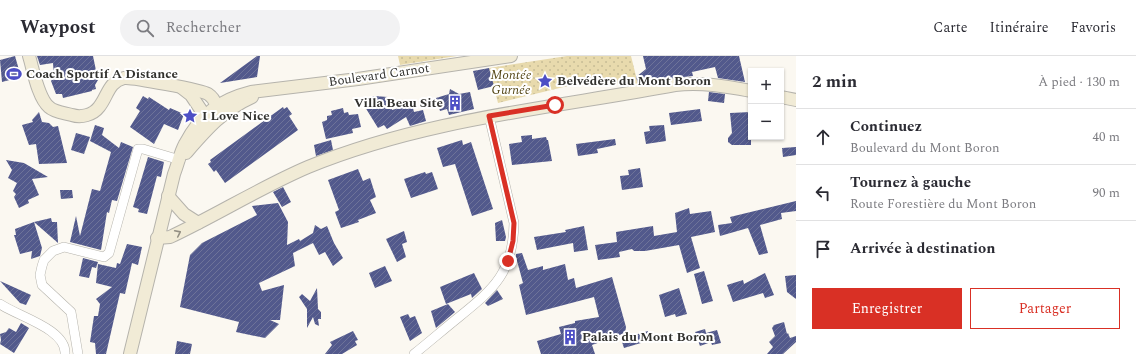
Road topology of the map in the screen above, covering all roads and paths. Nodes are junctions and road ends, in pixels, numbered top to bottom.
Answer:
1 (29, 56) edge
2 (510, 56) edge
3 (182, 88) junction
4 (271, 90) junction
5 (748, 91) edge
6 (784, 98) edge
7 (796, 100) edge
8 (216, 105) junction
9 (205, 116) junction
10 (489, 116) junction
11 (217, 119) junction
12 (180, 160) junction
13 (168, 196) junction
14 (198, 223) junction
15 (157, 238) junction
16 (0, 304) edge
17 (65, 354) edge
18 (78, 354) edge
19 (130, 354) edge
20 (414, 354) edge

1 - 3 street
2 - 4 street, Boulevard Carnot
3 - 8 street
3 - 9 street
4 - 8 street, Boulevard Carnot
4 - 11 street, Boulevard Carnot
5 - 10 street
6 - 7 street
8 - 9 street, Boulevard Carnot
8 - 11 street
9 - 11 street
9 - 12 street, Boulevard Carnot
10 - 14 street
10 - 20 street
11 - 12 street, Boulevard Carnot
12 - 13 street
12 - 18 street
13 - 14 street
13 - 15 street
15 -> 14 street
15 - 19 street
16 - 17 street

